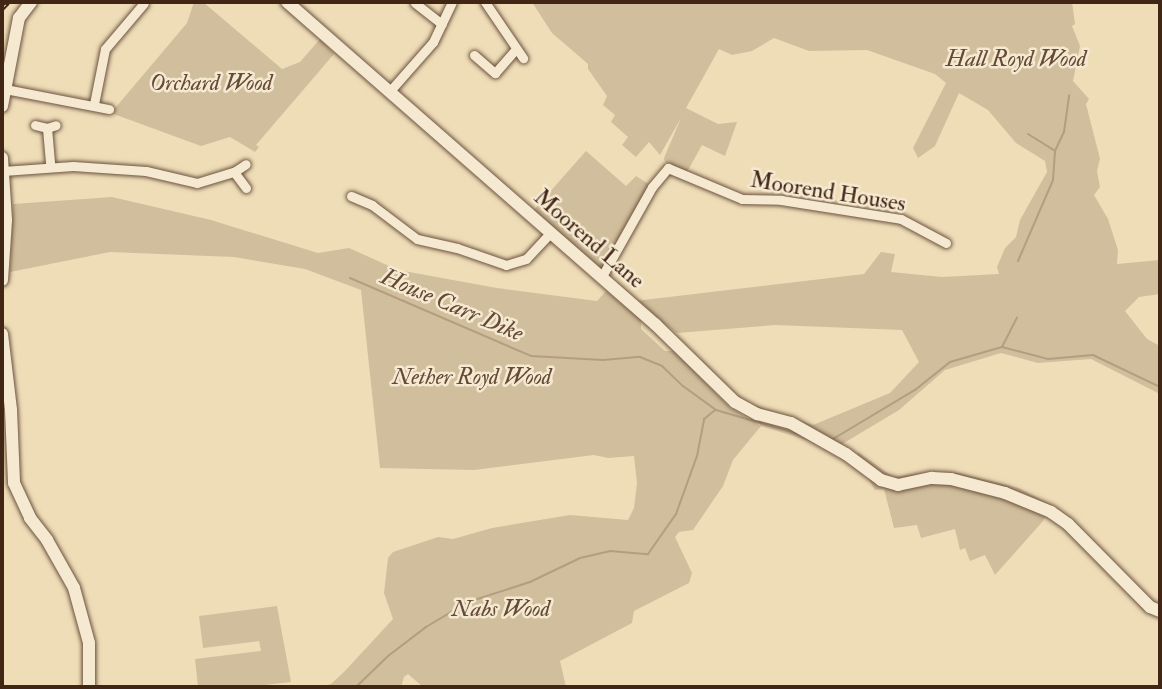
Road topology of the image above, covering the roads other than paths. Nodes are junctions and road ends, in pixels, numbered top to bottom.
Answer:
1 (31, 2) edge
2 (287, 2) edge
3 (452, 2) edge
4 (485, 2) edge
5 (144, 3) edge
6 (414, 5) edge
7 (442, 24) junction
8 (516, 49) junction
9 (474, 55) dead end
10 (523, 58) dead end
11 (5, 89) junction
12 (389, 92) junction
13 (94, 104) junction
14 (2, 106) edge
15 (108, 109) dead end
16 (36, 125) dead end
17 (246, 164) dead end
18 (3, 165) edge
19 (50, 166) junction
20 (234, 172) junction
21 (246, 188) dead end
22 (351, 196) dead end
23 (550, 233) junction
24 (946, 243) dead end
25 (601, 278) junction
26 (2, 280) edge
27 (2, 334) edge
28 (1160, 611) edge
29 (89, 687) edge

1 - 11 street
2 - 12 street, Moorend Lane
3 - 7 street
4 - 8 street
5 - 13 street
6 - 7 street
7 - 12 street
8 - 9 street
8 - 10 street
11 - 13 street
11 - 14 street
12 - 23 street, Moorend Lane
13 - 15 street
16 - 19 street
17 - 20 street
18 - 19 street
18 - 26 street
19 - 20 street
20 - 21 street
22 - 23 street
23 - 25 street, Moorend Lane
24 - 25 street, Moorend Houses
25 - 28 street, Moorend Lane
27 - 29 street

